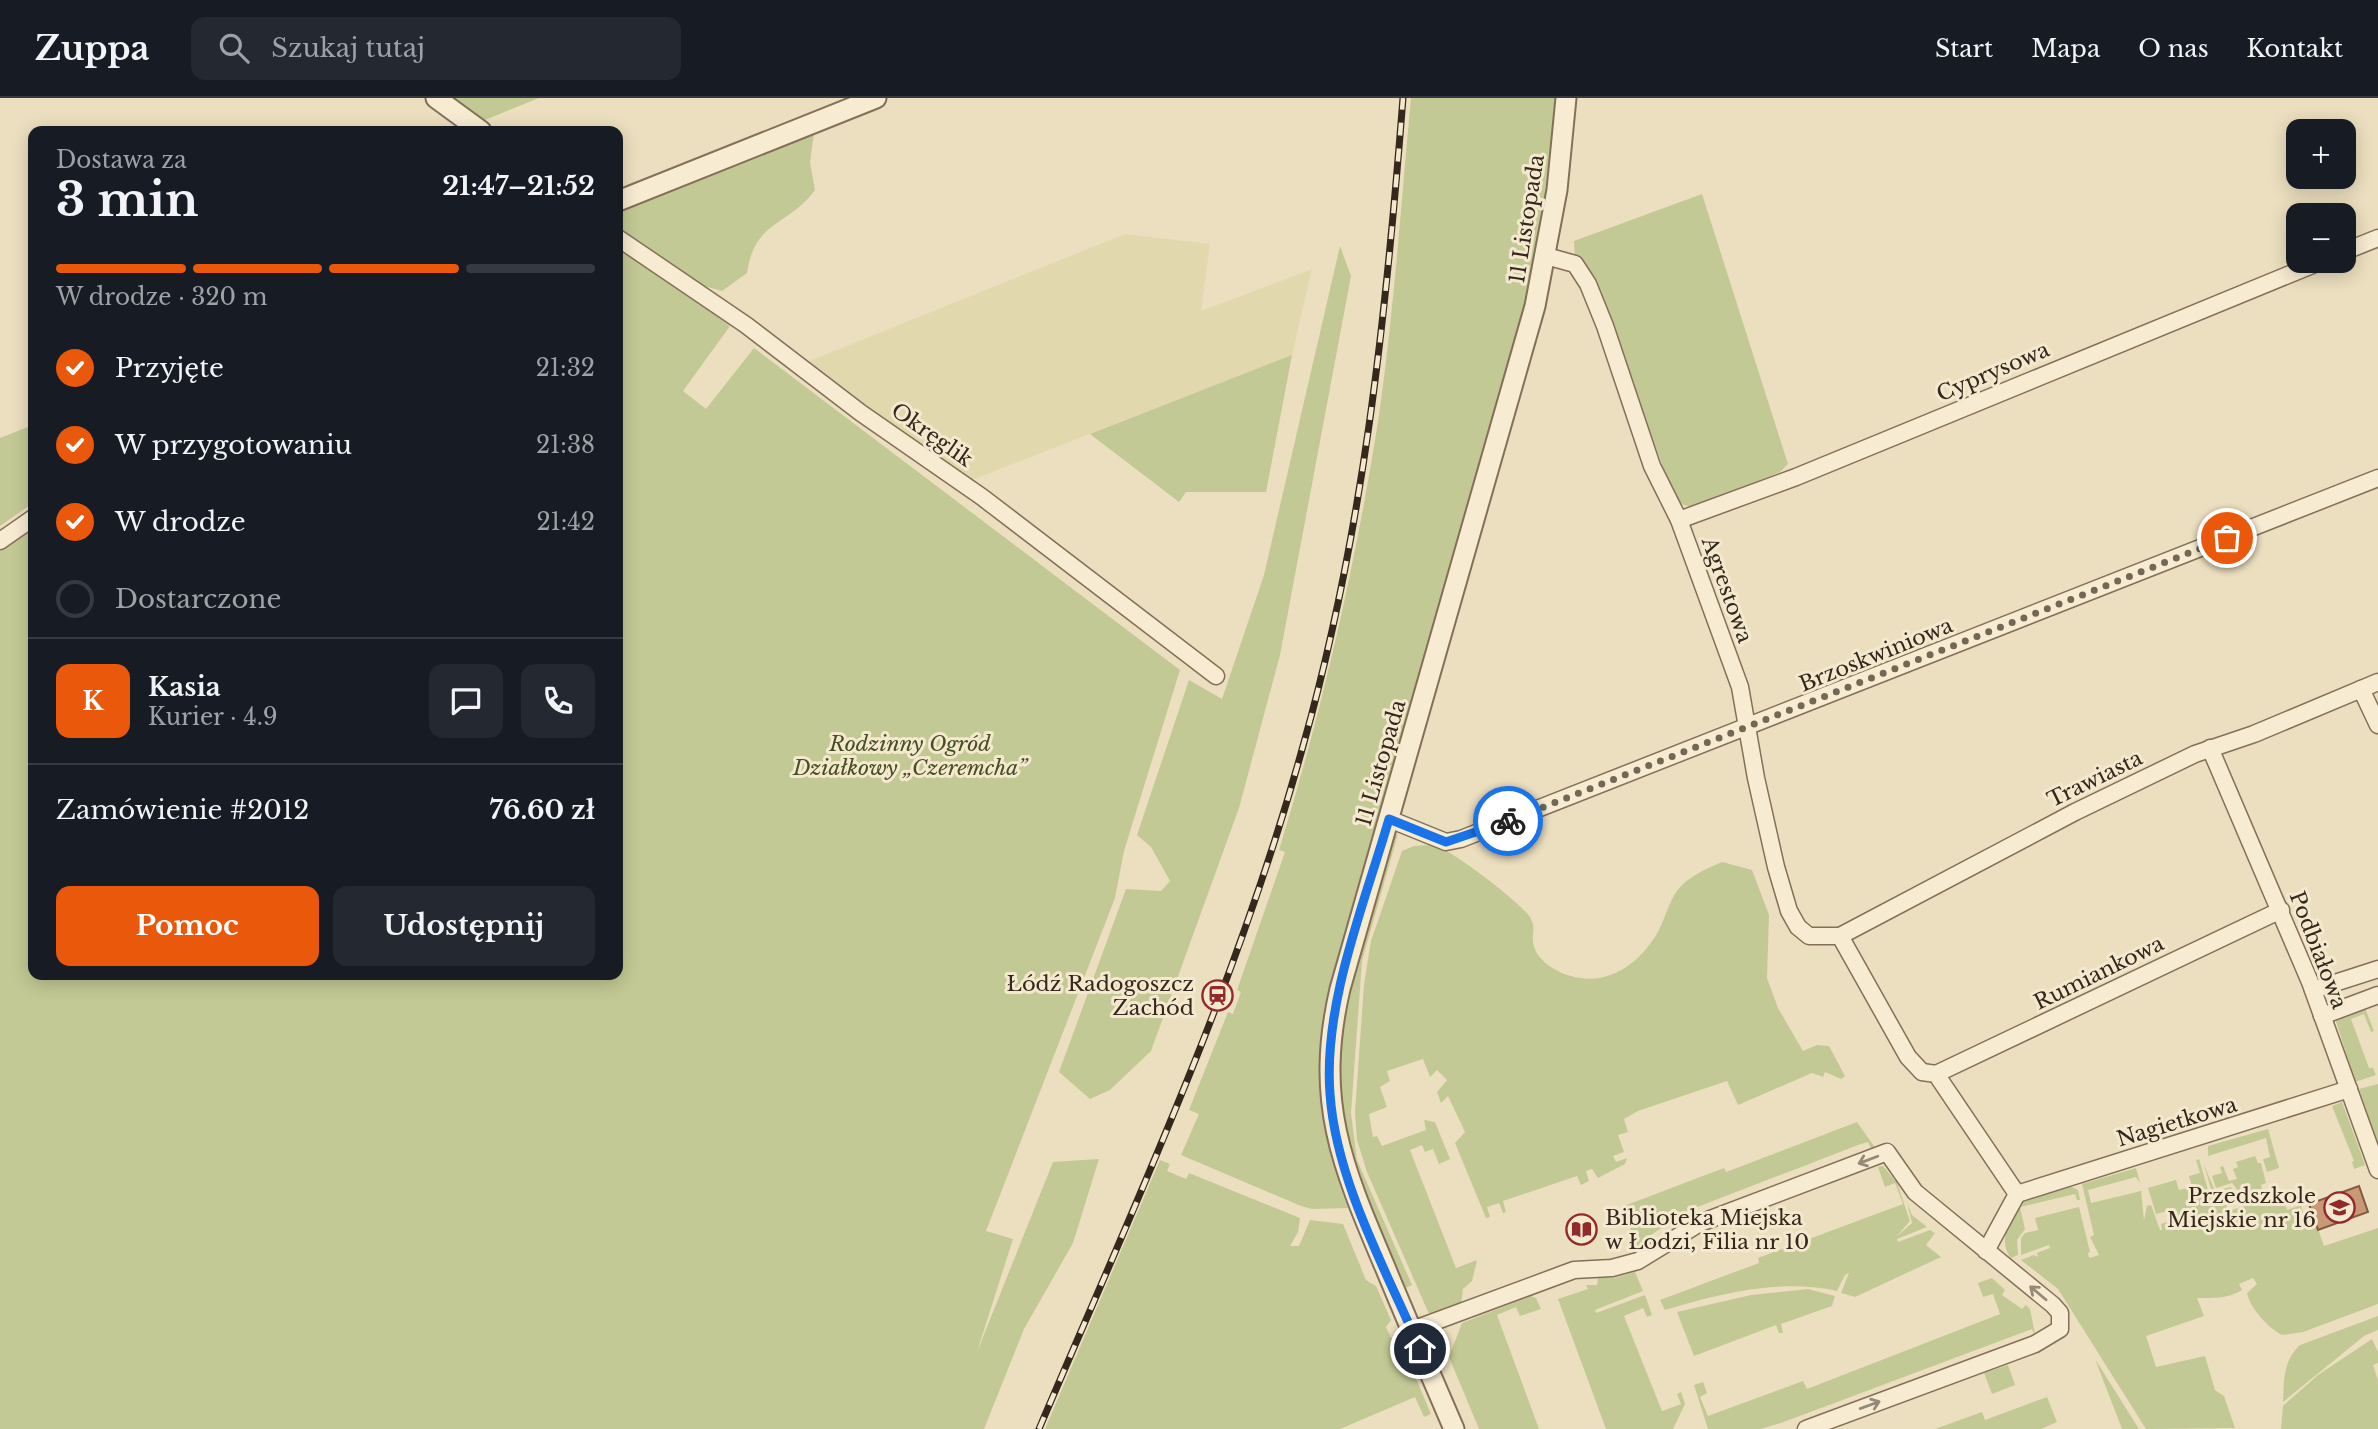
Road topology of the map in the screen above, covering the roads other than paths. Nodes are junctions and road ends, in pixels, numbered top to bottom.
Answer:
1 (436, 98) edge
2 (876, 98) edge
3 (1566, 98) edge
4 (474, 126) edge
5 (623, 199) edge
6 (2378, 238) edge
7 (623, 241) edge
8 (2356, 247) edge
9 (1546, 256) junction
10 (2293, 273) edge
11 (2378, 478) edge
12 (1679, 520) junction
13 (28, 521) edge
14 (0, 541) edge
15 (1216, 676) dead end
16 (2378, 682) edge
17 (2361, 689) junction
18 (2378, 726) edge
19 (1748, 728) junction
20 (2210, 748) junction
21 (1389, 819) junction
22 (2281, 910) junction
23 (1840, 936) junction
24 (2378, 969) edge
25 (2313, 990) junction
26 (2378, 995) edge
27 (2322, 1016) junction
28 (1936, 1074) junction
29 (2348, 1089) junction
30 (2378, 1170) edge
31 (2017, 1194) junction
32 (1986, 1251) junction
33 (1412, 1330) junction
34 (1454, 1429) edge
35 (1806, 1429) edge

1 - 4 street
2 - 5 street
3 - 9 street, 11 Listopada
6 - 8 street
7 - 15 street, Okręglik
9 - 12 street, Agrestowa
9 - 21 street, 11 Listopada
10 - 12 street, Cyprysowa
11 - 19 street, Brzoskwiniowa
12 - 19 street, Agrestowa
13 - 14 street
16 - 17 street, Trawiasta
17 - 18 street
17 - 20 street, Trawiasta
19 - 21 street, Brzoskwiniowa
19 - 23 street, Agrestowa
20 - 22 street, Podbiałowa
20 - 23 street, Trawiasta
21 - 33 street, 11 Listopada
22 - 25 street, Podbiałowa
22 - 28 street, Rumiankowa
23 - 28 street
24 - 25 street
25 - 27 street, Podbiałowa
26 - 27 street
27 - 29 street, Podbiałowa
28 - 31 street
29 - 30 street, Podbiałowa
29 - 31 street, Nagietkowa
31 - 32 street
32 -> 33 street
35 -> 32 street
33 - 34 street, 11 Listopada

